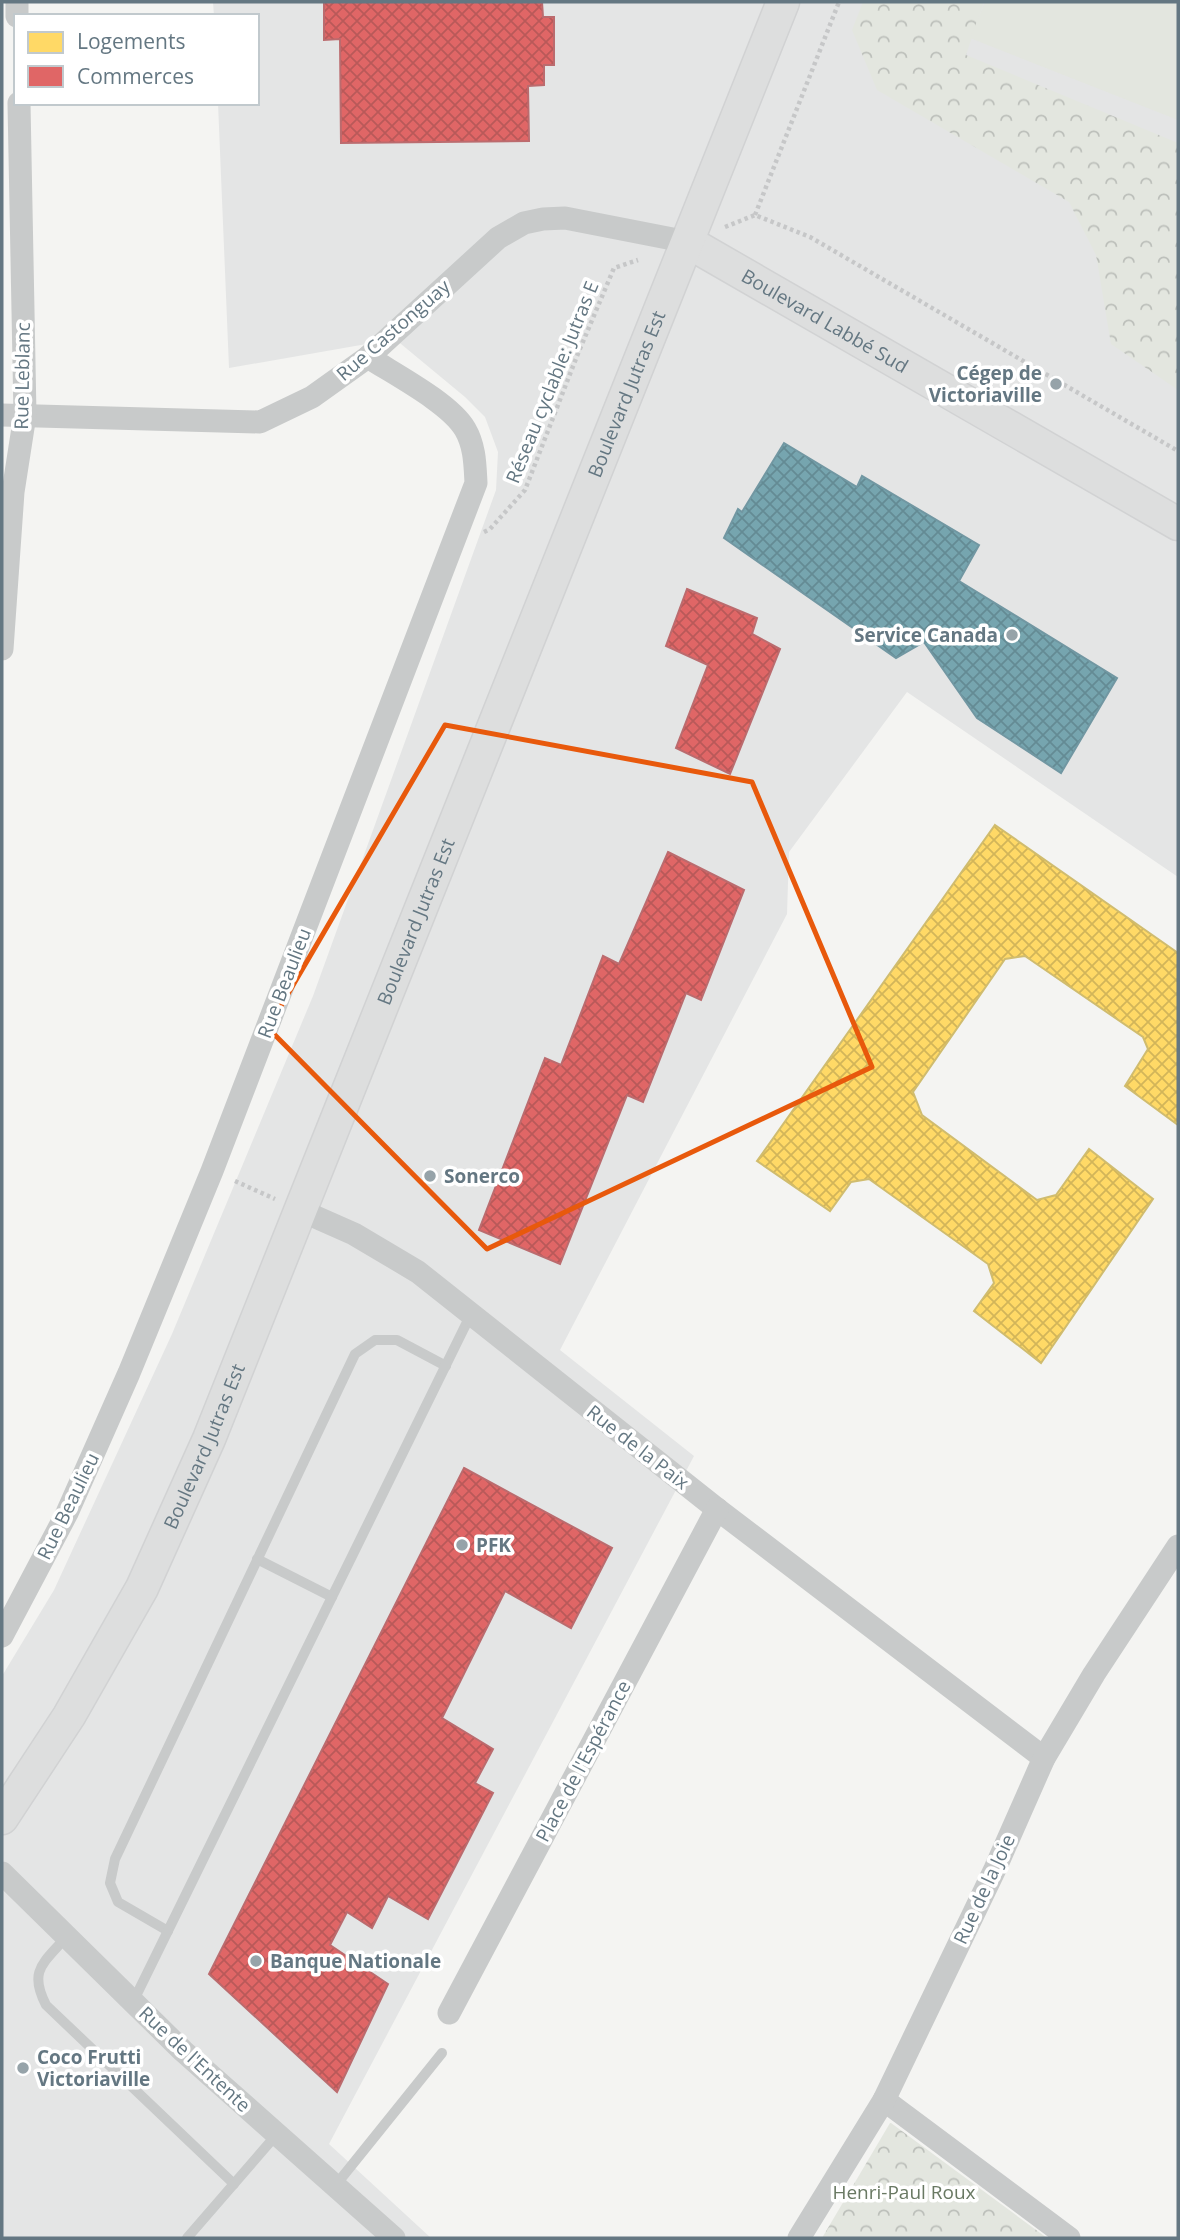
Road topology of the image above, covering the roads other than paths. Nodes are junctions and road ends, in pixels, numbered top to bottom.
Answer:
1 (783, 2) edge
2 (19, 105) edge
3 (688, 242) junction
4 (368, 357) junction
5 (13, 415) edge
6 (1178, 524) edge
7 (2, 649) edge
8 (302, 1211) junction
9 (471, 1314) junction
10 (446, 1366) junction
11 (717, 1509) junction
12 (1178, 1546) edge
13 (257, 1559) junction
14 (332, 1597) junction
15 (2, 1636) edge
16 (1044, 1758) junction
17 (2, 1818) edge
18 (2, 1873) edge
19 (168, 1931) junction
20 (66, 1937) junction
21 (133, 2002) junction
22 (449, 2013) dead end
23 (442, 2053) dead end
24 (884, 2100) junction
25 (277, 2134) junction
26 (234, 2184) junction
27 (335, 2186) junction
28 (187, 2238) edge
29 (394, 2238) edge
30 (799, 2238) edge
31 (1069, 2238) edge

1 - 3 main road, Boulevard Jutras Est
2 - 5 street, Rue Leblanc
3 - 4 street, Rue Castonguay
3 - 6 main road, Boulevard Labbé Sud
3 - 8 main road, Boulevard Jutras Est
4 - 5 street, Rue Castonguay
4 - 15 street, Rue Beaulieu
5 - 7 street, Rue Leblanc
8 - 9 street, Rue de la Paix
8 - 17 main road, Boulevard Jutras Est
9 - 10 lane
9 - 11 street, Rue de la Paix
10 - 13 lane
10 - 14 lane
11 - 16 street, Rue de la Paix
11 - 22 street, Place de l'Espérance
12 - 16 street, Rue de la Joie
13 - 14 lane
13 - 19 lane
14 - 19 lane
16 - 24 street, Rue de la Joie
18 - 20 street, Rue de l'Entente
19 - 21 lane
20 - 21 street, Rue de l'Entente
20 - 26 lane
21 - 25 street, Rue de l'Entente
23 - 27 lane
24 - 30 street, Rue de la Joie
24 - 31 street
25 - 26 lane
25 - 27 street, Rue de l'Entente
26 - 28 lane
27 - 29 street, Rue de l'Entente

